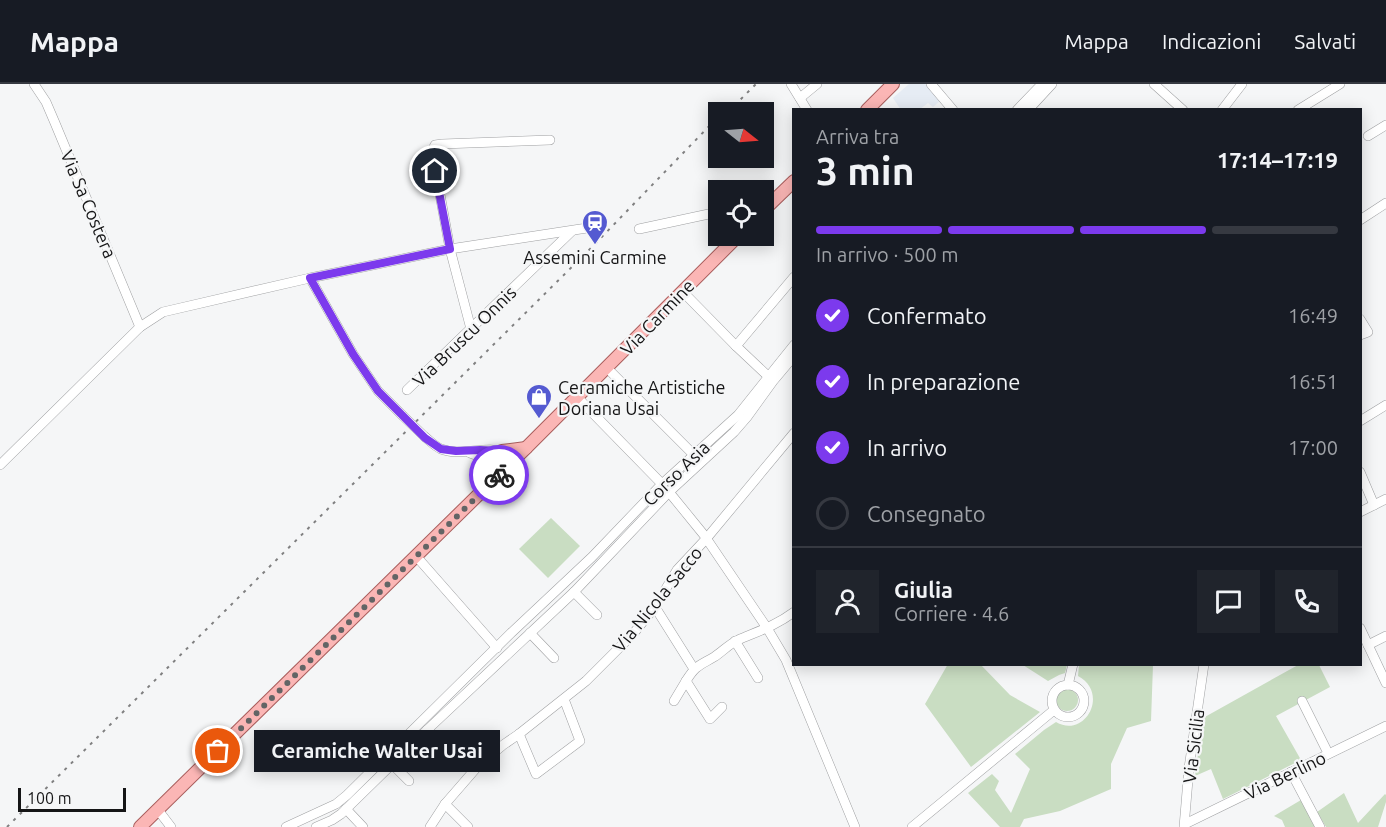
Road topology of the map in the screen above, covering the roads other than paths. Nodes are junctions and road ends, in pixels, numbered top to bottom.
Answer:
1 (34, 84) edge
2 (791, 84) edge
3 (817, 84) edge
4 (893, 84) edge
5 (930, 84) edge
6 (1042, 84) edge
7 (1052, 84) edge
8 (1154, 84) edge
9 (1242, 84) edge
10 (1340, 84) edge
11 (800, 98) junction
12 (806, 108) edge
13 (869, 108) edge
14 (951, 108) edge
15 (1019, 108) edge
16 (1030, 108) edge
17 (1181, 108) edge
18 (1224, 108) edge
19 (1301, 108) edge
20 (1386, 125) edge
21 (1368, 136) dead end
22 (550, 140) dead end
23 (792, 183) edge
24 (774, 200) edge
25 (1386, 203) edge
26 (708, 214) edge
27 (1362, 219) edge
28 (587, 228) dead end
29 (639, 229) dead end
30 (572, 231) junction
31 (728, 246) edge
32 (450, 249) junction
33 (310, 278) junction
34 (792, 279) edge
35 (682, 291) junction
36 (1362, 322) edge
37 (140, 327) junction
38 (471, 329) junction
39 (1362, 334) edge
40 (736, 346) junction
41 (792, 348) edge
42 (792, 358) edge
43 (607, 368) junction
44 (771, 378) junction
45 (407, 390) dead end
46 (577, 397) junction
47 (1386, 405) edge
48 (1362, 420) edge
49 (792, 435) edge
50 (526, 448) junction
51 (465, 451) junction
52 (502, 451) junction
53 (694, 455) junction
54 (509, 464) junction
55 (0, 465) edge
56 (490, 465) junction
57 (1362, 477) edge
58 (662, 484) junction
59 (485, 489) junction
60 (669, 492) junction
61 (1386, 499) edge
62 (1374, 505) junction
63 (1362, 511) edge
64 (706, 539) junction
65 (416, 556) junction
66 (574, 592) junction
67 (655, 607) junction
68 (792, 614) edge
69 (597, 615) dead end
70 (767, 628) junction
71 (1362, 632) edge
72 (530, 633) junction
73 (1386, 636) edge
74 (735, 641) junction
75 (1368, 645) junction
76 (497, 648) junction
77 (554, 658) dead end
78 (1072, 666) edge
79 (1204, 666) edge
80 (693, 669) junction
81 (758, 678) dead end
82 (686, 681) junction
83 (1386, 683) edge
84 (1068, 685) junction
85 (564, 699) junction
86 (674, 700) dead end
87 (1302, 701) dead end
88 (722, 707) dead end
89 (1054, 710) junction
90 (1386, 726) edge
91 (427, 730) junction
92 (519, 734) junction
93 (1328, 753) junction
94 (392, 764) junction
95 (478, 766) junction
96 (1291, 772) junction
97 (409, 781) dead end
98 (445, 804) junction
99 (346, 809) junction
100 (158, 810) junction
101 (288, 826) edge
102 (1185, 826) edge
103 (140, 827) edge
104 (171, 827) edge
105 (316, 827) edge
106 (363, 827) edge
107 (430, 827) edge
108 (468, 827) edge
109 (855, 827) edge
110 (912, 827) edge
111 (1320, 827) edge

1 - 37 street, Via Sa Costera
2 - 11 street
3 - 11 street
4 - 13 main road
5 - 14 street
6 - 15 street
7 - 16 street
8 - 17 street
9 - 18 street
10 - 19 street
11 - 12 street
20 - 21 street
22 - 32 street
23 - 24 main road
25 - 27 street
26 - 29 street
28 - 30 street
30 - 32 street
30 - 38 street, Via Bruscu Onnis
31 - 35 main road, Via Carmine
32 - 33 street
32 - 38 street
33 - 37 street
33 - 51 street, bridge
34 - 40 street
35 - 40 street
35 - 43 main road, Via Carmine
36 - 39 street
37 - 55 street
38 - 45 street, Via Bruscu Onnis
40 - 44 street
41 - 44 street
42 - 44 street
43 - 46 main road, Via Carmine
43 - 53 street
44 - 53 street, Corso Asia
44 - 60 street, Corso Asia
46 - 50 main road, Via Carmine
46 - 58 street
47 - 48 street
49 - 64 street, Via Nicola Sacco
50 - 52 main road
50 - 54 main road, Via Carmine
51 - 52 street
51 - 56 street
52 - 54 street
53 - 58 street, Corso Asia
54 - 56 street
54 - 59 main road, Via Carmine
56 - 59 main road
57 - 62 street
58 - 76 street, Corso Asia
59 - 65 main road, Via Carmine
60 - 64 street
60 - 66 street, Corso Asia
61 - 62 street
62 - 63 street
64 - 67 street, Via Nicola Sacco
64 - 70 street
65 - 76 street
65 - 100 main road, Via Carmine
66 - 69 street
66 - 72 street, Corso Asia
67 - 80 street
67 - 85 street, Via Nicola Sacco
68 - 70 street
70 - 74 street
70 - 109 street
71 - 75 street
72 - 77 street
72 - 91 street, Corso Asia
73 - 75 street
74 - 80 street
74 - 81 street
75 - 83 street
76 - 101 street, Corso Asia
78 - 84 street
79 - 102 street, Via Sicilia
80 - 82 street
82 - 86 street
82 - 88 street
84 - 89 street
84 - 89 street
85 - 92 street, Via Nicola Sacco
85 - 92 street
87 - 93 street
89 - 110 street
90 - 93 street, Via Berlino
91 - 94 street, Corso Asia
91 - 95 street
92 - 95 street, Via Nicola Sacco
93 - 96 street, Via Berlino
94 - 97 street
94 - 99 street, Corso Asia
95 - 98 street, Via Nicola Sacco
96 - 102 street, Via Berlino
96 - 111 street
98 - 107 street, Via Nicola Sacco
98 - 108 street
99 - 105 street, Corso Asia
99 - 106 street
100 - 103 main road, Via Carmine
100 - 104 street

